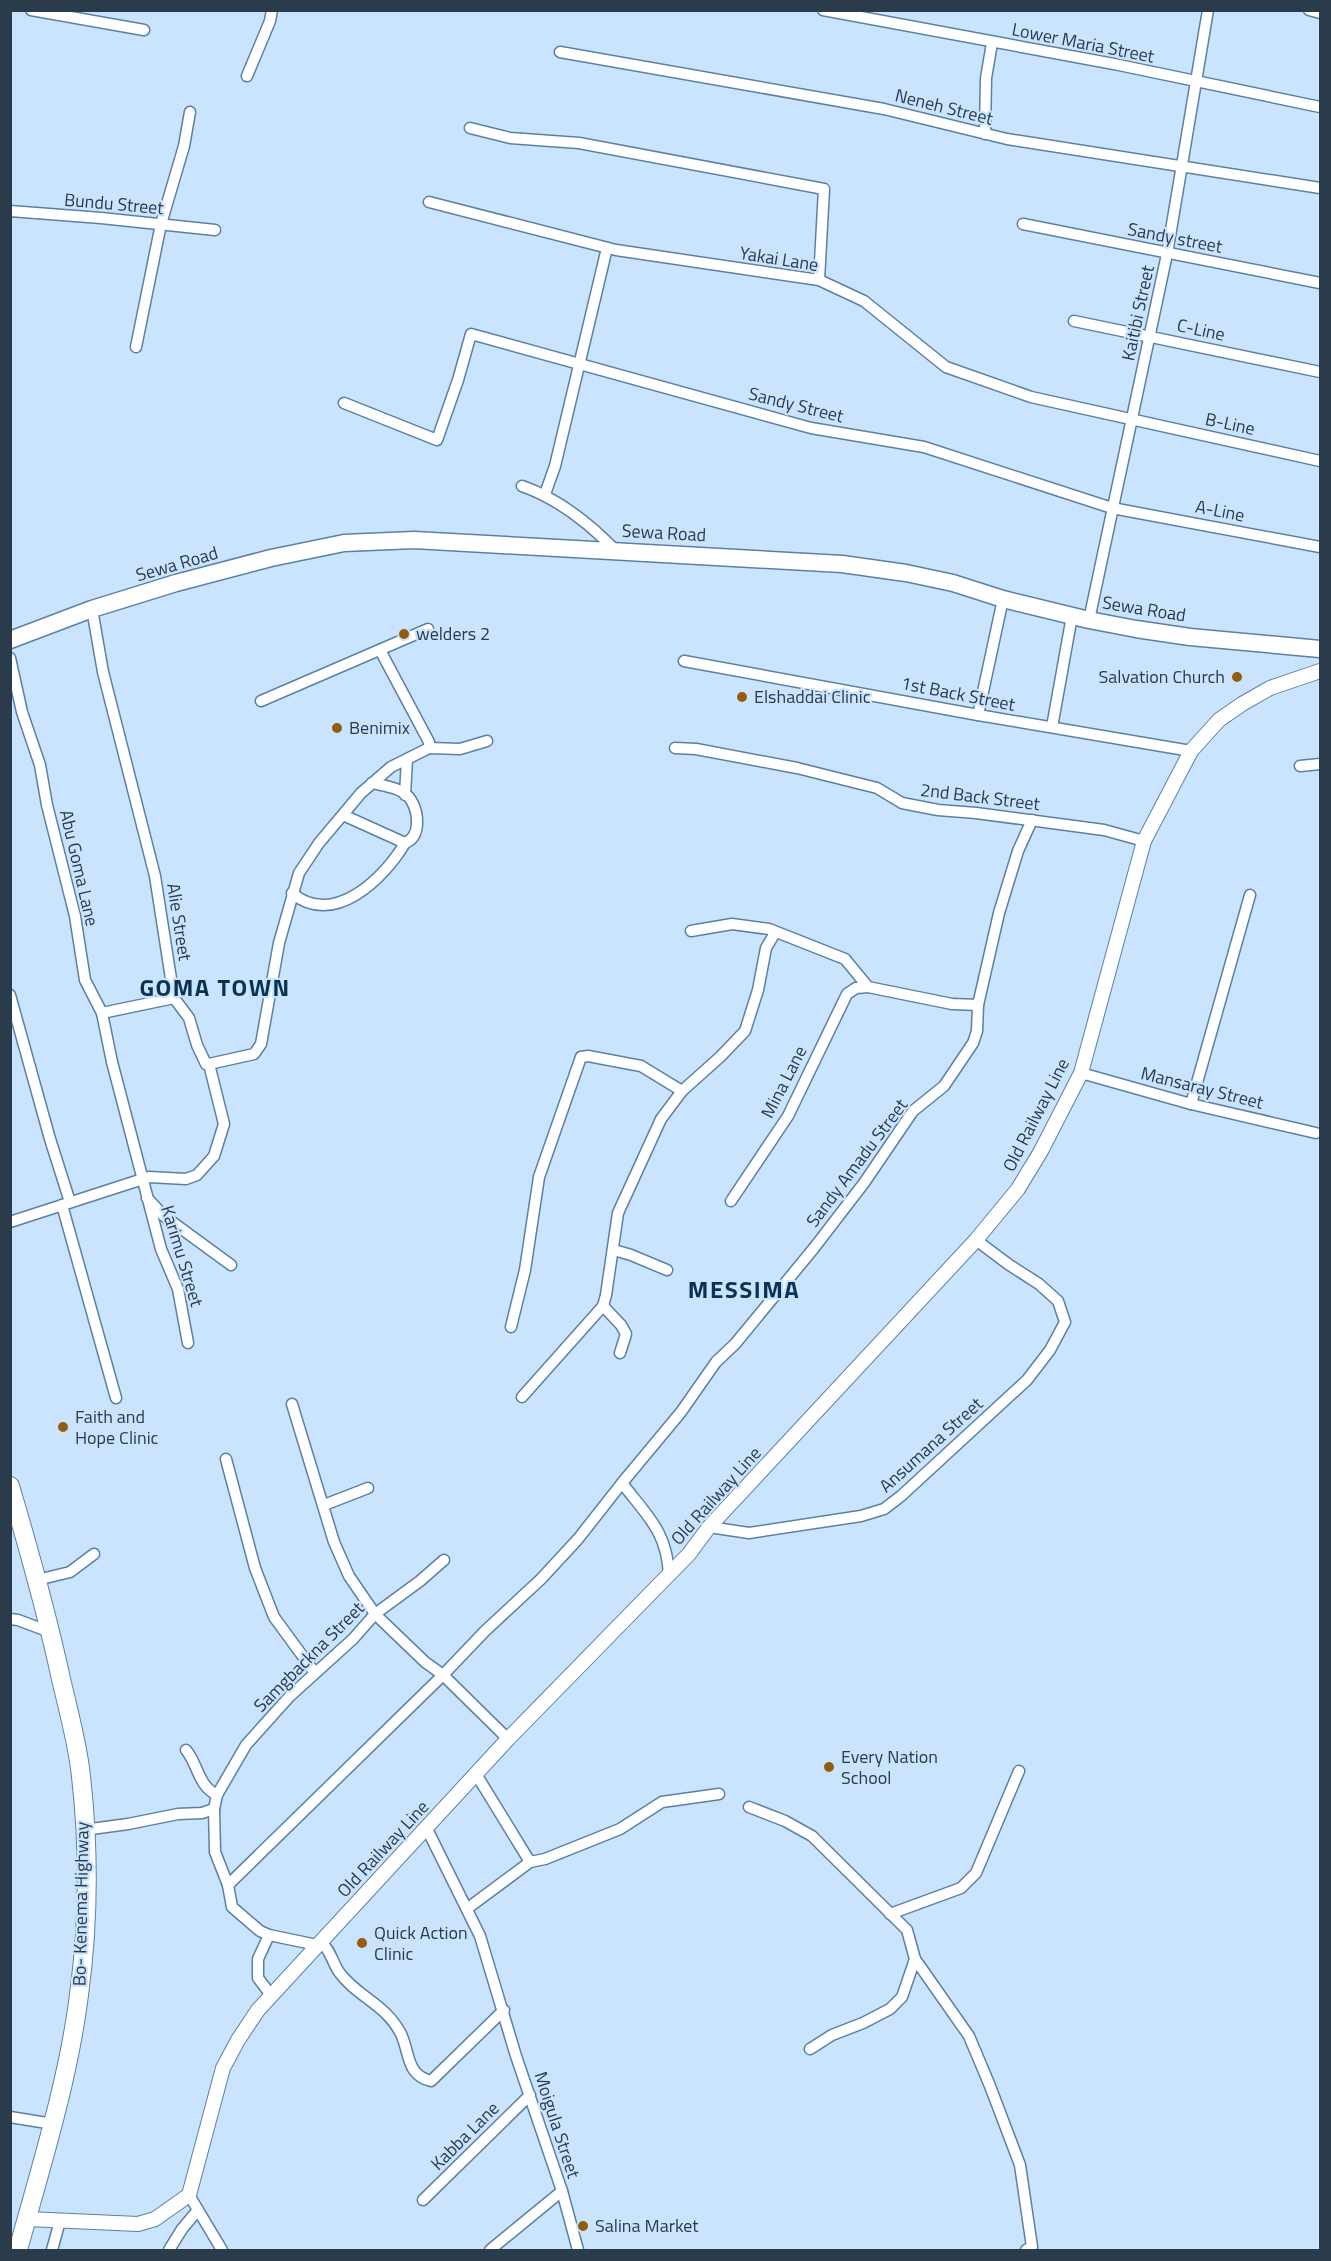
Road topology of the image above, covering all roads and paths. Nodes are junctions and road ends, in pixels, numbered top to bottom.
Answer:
1 (32, 10) edge
2 (272, 10) edge
3 (823, 10) edge
4 (1208, 10) edge
5 (1309, 10) edge
6 (1320, 12) edge
7 (858, 14) edge
8 (144, 30) dead end
9 (992, 43) junction
10 (560, 52) dead end
11 (247, 76) dead end
12 (1195, 82) junction
13 (1320, 106) edge
14 (190, 112) dead end
15 (470, 128) dead end
16 (985, 134) junction
17 (1182, 166) junction
18 (1320, 188) edge
19 (429, 202) dead end
20 (10, 211) edge
21 (161, 224) junction
22 (1023, 224) dead end
23 (215, 230) dead end
24 (607, 248) junction
25 (1167, 254) junction
26 (819, 280) junction
27 (1320, 283) edge
28 (1074, 321) dead end
29 (1150, 336) junction
30 (136, 347) dead end
31 (580, 364) junction
32 (1320, 372) edge
33 (344, 403) dead end
34 (1132, 420) junction
35 (1320, 461) edge
36 (522, 486) dead end
37 (545, 494) junction
38 (1112, 508) junction
39 (1320, 547) edge
40 (615, 550) junction
41 (1003, 599) junction
42 (92, 609) junction
43 (1072, 616) junction
44 (1089, 620) junction
45 (428, 629) dead end
46 (10, 640) edge
47 (1320, 649) edge
48 (380, 650) junction
49 (10, 658) edge
50 (684, 661) dead end
51 (1320, 671) edge
52 (261, 701) dead end
53 (978, 715) junction
54 (1052, 727) junction
55 (487, 741) dead end
56 (429, 748) junction
57 (675, 748) dead end
58 (1191, 751) junction
59 (406, 759) junction
60 (1320, 764) edge
61 (1300, 766) dead end
62 (372, 783) junction
63 (405, 795) junction
64 (343, 815) junction
65 (1032, 820) junction
66 (1144, 841) junction
67 (405, 843) junction
68 (292, 893) junction
69 (1250, 895) dead end
70 (691, 931) dead end
71 (775, 933) junction
72 (868, 987) junction
73 (10, 995) edge
74 (174, 998) junction
75 (978, 1005) junction
76 (102, 1013) junction
77 (209, 1064) junction
78 (1081, 1073) junction
79 (682, 1091) junction
80 (1191, 1104) junction
81 (1316, 1133) dead end
82 (141, 1179) junction
83 (146, 1198) junction
84 (731, 1201) dead end
85 (66, 1203) junction
86 (10, 1222) edge
87 (976, 1240) junction
88 (614, 1250) junction
89 (231, 1265) dead end
90 (667, 1270) dead end
91 (603, 1306) junction
92 (511, 1327) dead end
93 (188, 1343) dead end
94 (620, 1353) dead end
95 (522, 1397) dead end
96 (116, 1398) dead end
97 (292, 1404) dead end
98 (226, 1459) dead end
99 (622, 1483) junction
100 (10, 1486) edge
101 (368, 1488) dead end
102 (324, 1505) junction
103 (709, 1527) junction
104 (94, 1554) dead end
105 (444, 1560) dead end
106 (669, 1575) junction
107 (37, 1580) junction
108 (375, 1614) junction
109 (10, 1619) edge
110 (50, 1632) junction
111 (315, 1673) junction
112 (443, 1675) junction
113 (508, 1739) junction
114 (186, 1750) dead end
115 (1019, 1771) dead end
116 (476, 1774) junction
117 (719, 1794) dead end
118 (217, 1795) junction
119 (749, 1807) dead end
120 (214, 1809) junction
121 (427, 1828) junction
122 (84, 1830) junction
123 (530, 1862) junction
124 (228, 1884) junction
125 (468, 1908) junction
126 (890, 1914) junction
127 (269, 1935) junction
128 (318, 1943) junction
129 (915, 1959) junction
130 (272, 1995) junction
131 (504, 2010) junction
132 (810, 2049) dead end
133 (530, 2095) junction
134 (10, 2117) edge
135 (53, 2124) junction
136 (562, 2191) junction
137 (189, 2195) junction
138 (423, 2200) dead end
139 (198, 2210) junction
140 (27, 2219) junction
141 (60, 2222) junction
142 (18, 2250) edge
143 (52, 2250) edge
144 (169, 2250) edge
145 (222, 2250) edge
146 (490, 2250) edge
147 (578, 2250) edge
148 (1026, 2250) edge

1 - 8 street
2 - 11 street
3 - 7 street, Lower Maria Street
4 - 12 street, Kaitibi Street
5 - 6 street
7 - 9 street, Lower Maria Street
9 - 12 street, Lower Maria Street
9 - 16 street
10 - 16 street, Neneh Street
12 - 13 street, Lower Maria Street
12 - 17 street, Kaitibi Street
14 - 21 street
15 - 26 street
16 - 17 street, Neneh Street
17 - 18 street, Neneh Street
17 - 25 street, Kaitibi Street
19 - 24 street, Yakai Lane
20 - 21 street, Bundu Street
21 - 23 street, Bundu Street
21 - 30 street
22 - 25 street, Sandy street
24 - 26 street, Yakai Lane
24 - 31 street
25 - 27 street, Sandy street
25 - 29 street, Kaitibi Street
26 - 34 street, Yakai Lane
28 - 29 street, C-Line
29 - 32 street, C-Line
29 - 34 street, Kaitibi Street
31 - 33 street, Sandy Street
31 - 37 street
31 - 38 street, Sandy Street
34 - 35 street, B-Line
34 - 38 street, Kaitibi Street
36 - 37 street
37 - 40 street
38 - 39 street, A-Line
38 - 44 street, Kaitibi Street
40 - 41 main road, Sewa Road
40 - 42 main road, Sewa Road
41 - 43 main road, Sewa Road
41 - 53 street
42 - 46 main road, Sewa Road
42 - 74 street, Alie Street
43 - 44 main road, Sewa Road
43 - 54 street
44 - 47 main road, Sewa Road
45 - 48 street
48 - 52 street
48 - 56 street
49 - 76 street, Abu Goma Lane
50 - 53 street, 1st Back Street
51 - 58 street, Old Railway Line
53 - 54 street, 1st Back Street
54 - 58 street, 1st Back Street
55 - 56 street
56 - 59 street
57 - 65 street, 2nd Back Street
58 - 66 street, Old Railway Line
59 - 62 street
59 - 63 street
60 - 61 street
62 - 63 street
62 - 64 street
63 - 67 street
64 - 67 street
64 - 68 street
65 - 66 street, 2nd Back Street
65 - 75 street, Sandy Amadu Street
66 - 78 street, Old Railway Line
67 - 68 street
68 - 77 street
69 - 80 street
70 - 71 street
71 - 72 street
71 - 79 street
72 - 75 street
72 - 84 street, Mina Lane
73 - 85 street
74 - 76 street
74 - 77 street, Alie Street
75 - 99 street, Sandy Amadu Street
76 - 82 street, Abu Goma Lane
77 - 82 street, Alie Street
78 - 80 street, Mansaray Street
78 - 87 street, Old Railway Line
79 - 88 street
79 - 92 street
80 - 81 street, Mansaray Street
82 - 83 street, Karimu Street
82 - 85 street, Alie Street
83 - 89 street
83 - 93 street, Karimu Street
85 - 86 street, Alie Street
85 - 96 street
87 - 103 street, Old Railway Line
87 - 103 street, Ansumana Street
88 - 90 street
88 - 91 street
91 - 94 street
91 - 95 street
97 - 102 street
98 - 111 street
99 - 106 street
99 - 112 street, Sandy Amadu Street
100 - 107 highway, Bo- Kenema Highway
101 - 102 street
102 - 108 street
103 - 106 street, Old Railway Line
104 - 107 street
105 - 108 street, Samgbackna Street
106 - 113 street, Old Railway Line
107 - 110 highway, Bo- Kenema Highway
108 - 111 street, Samgbackna Street
108 - 112 street
109 - 110 street
110 - 122 highway, Bo- Kenema Highway
111 - 118 street, Samgbackna Street
112 - 113 street
112 - 124 street, Sandy Amadu Street
113 - 116 street, Old Railway Line
114 - 118 street
115 - 126 street
116 - 121 street, Old Railway Line
116 - 123 street
117 - 123 street
118 - 120 street, Samgbackna Street
119 - 126 street
120 - 122 street
120 - 124 street, Samgbackna Street
121 - 125 street, Moigula Street
121 - 128 street, Old Railway Line
122 - 135 highway, Bo- Kenema Highway
123 - 125 street
124 - 127 street, Samgbackna Street
125 - 131 street, Moigula Street
126 - 129 street
127 - 128 street
127 - 130 street
128 - 130 street, Old Railway Line
128 - 131 street
129 - 132 street
129 - 148 street
130 - 137 street, Old Railway Line
131 - 133 street, Moigula Street
133 - 136 street, Moigula Street
133 - 138 street, Kabba Lane
134 - 135 street
135 - 140 highway, Bo- Kenema Highway
136 - 146 street
136 - 147 street, Moigula Street
137 - 139 street
137 - 141 street
139 - 144 street
139 - 145 street
140 - 141 street
140 - 142 highway, Bo- Kenema Highway
141 - 143 street

